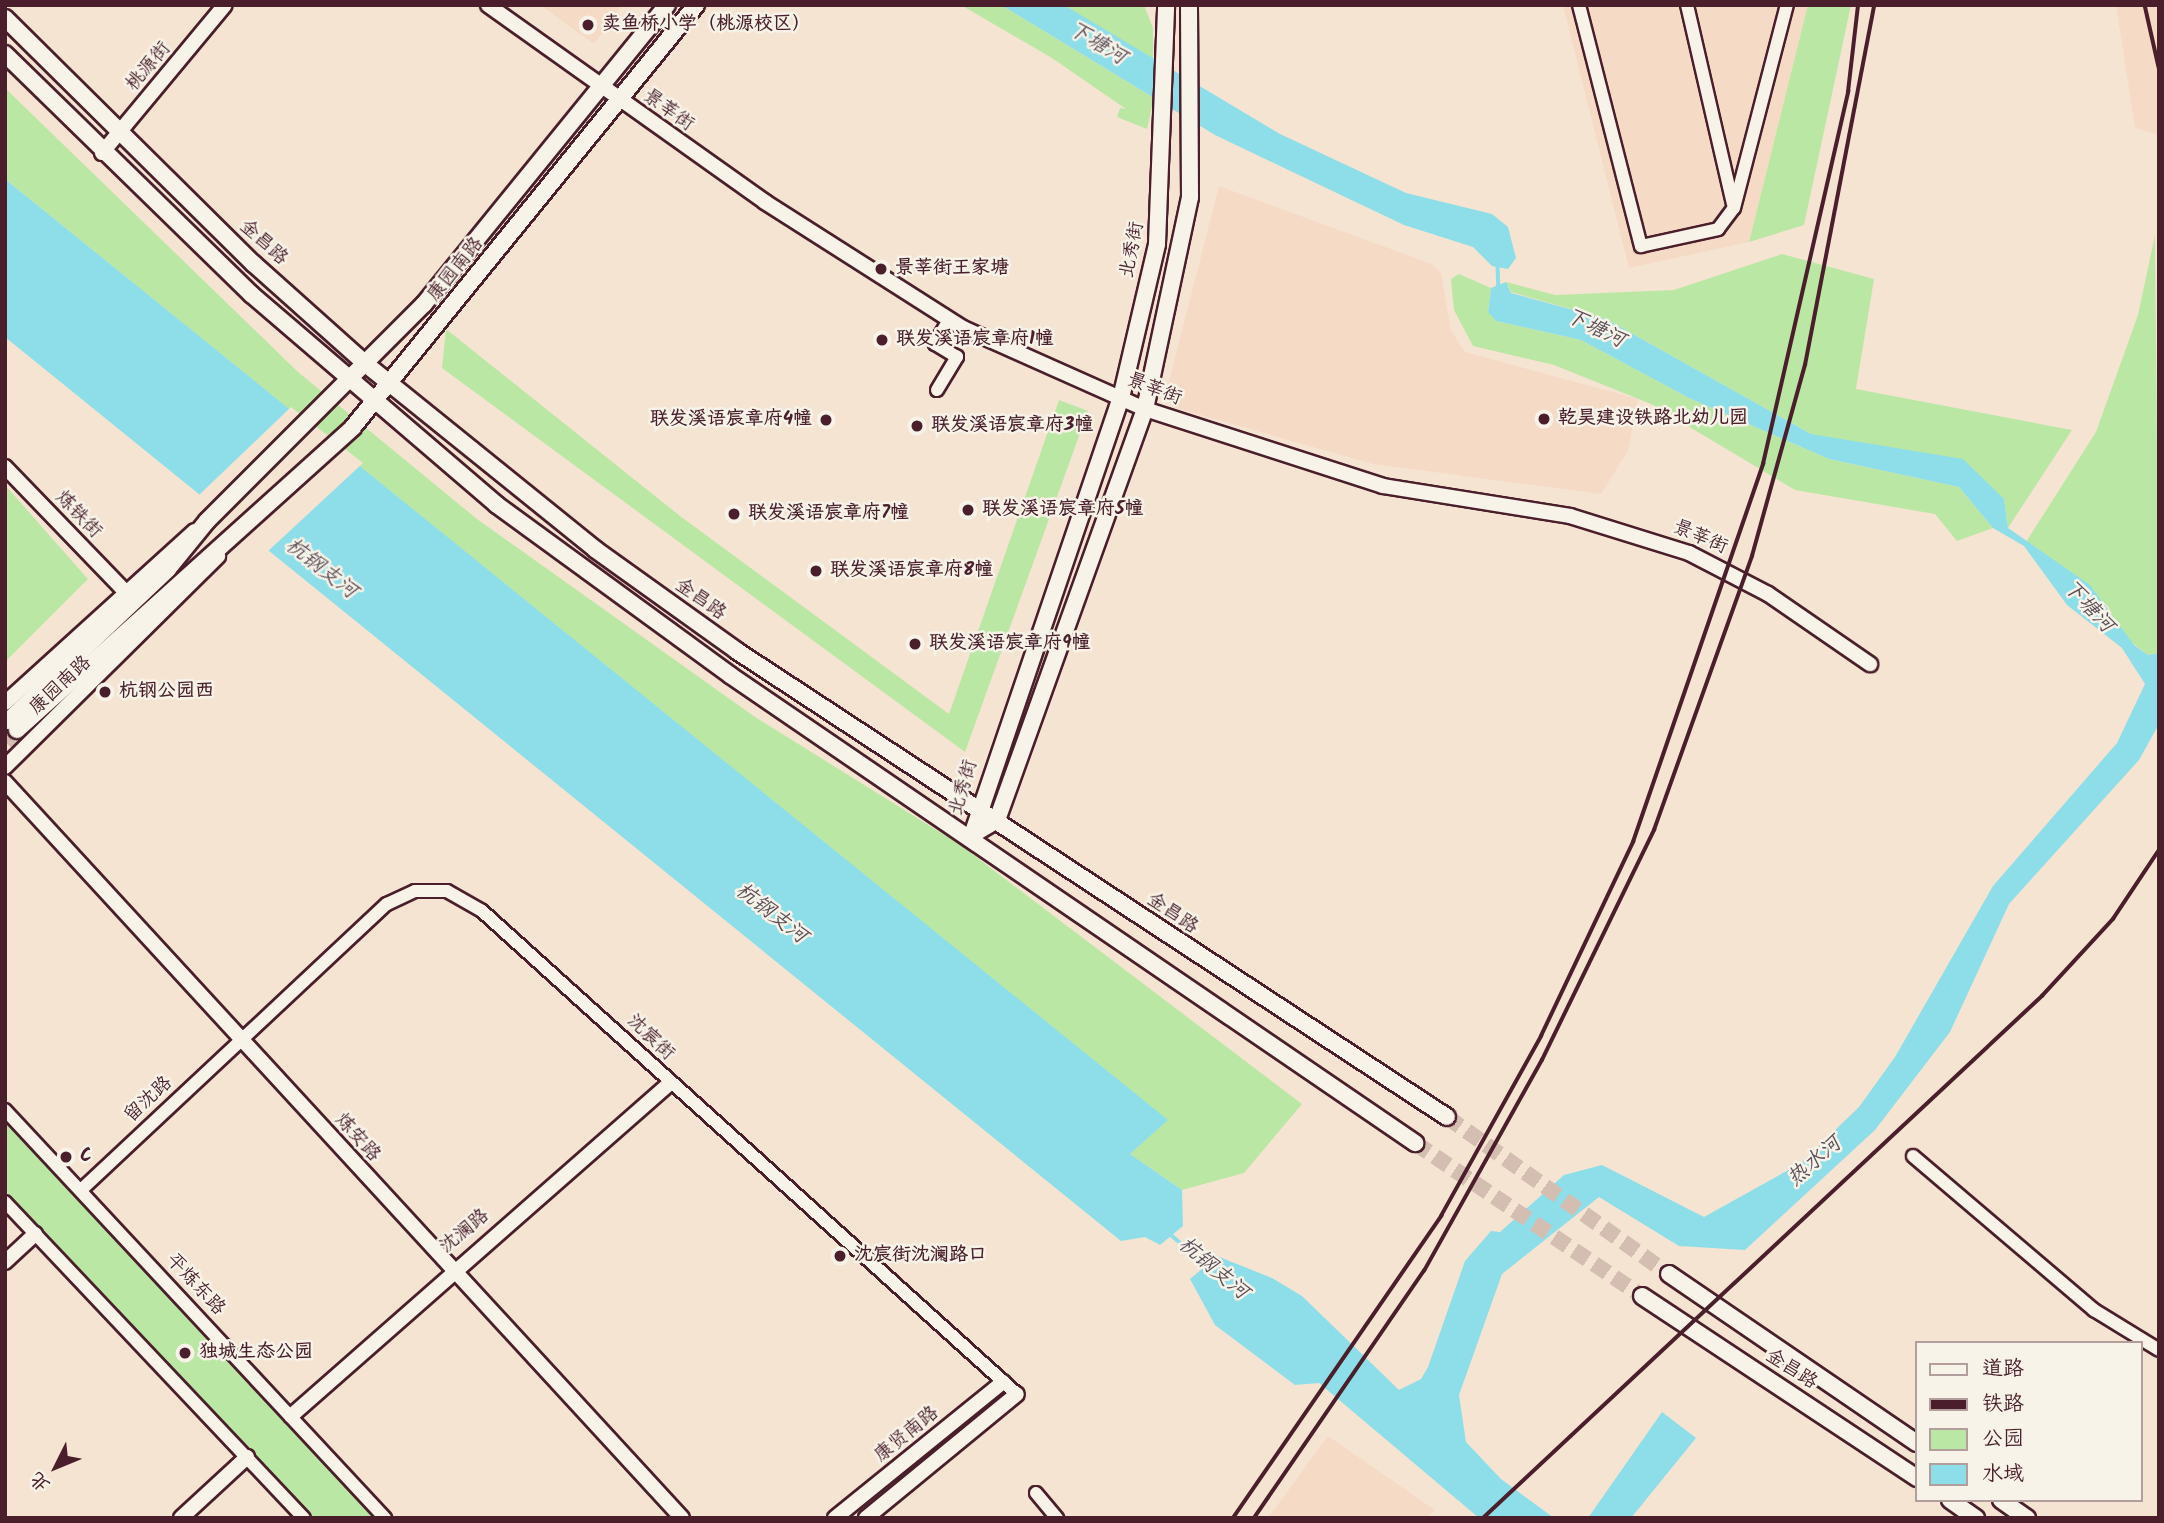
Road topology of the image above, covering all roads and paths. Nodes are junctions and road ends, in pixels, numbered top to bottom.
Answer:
1 (225, 5) edge
2 (488, 5) edge
3 (667, 5) edge
4 (696, 5) edge
5 (1166, 5) edge
6 (1189, 5) edge
7 (1579, 5) edge
8 (1687, 5) edge
9 (1787, 5) edge
10 (5, 18) edge
11 (5, 54) edge
12 (600, 87) junction
13 (618, 100) junction
14 (117, 135) junction
15 (102, 153) junction
16 (1734, 208) junction
17 (949, 320) junction
18 (367, 365) junction
19 (351, 382) junction
20 (392, 383) junction
21 (937, 390) dead end
22 (1121, 398) junction
23 (377, 401) junction
24 (1145, 409) junction
25 (5, 467) edge
26 (207, 521) junction
27 (229, 542) junction
28 (123, 589) junction
29 (1870, 664) dead end
30 (5, 703) edge
31 (5, 767) edge
32 (5, 782) edge
33 (978, 806) junction
34 (997, 820) junction
35 (972, 835) junction
36 (242, 1039) junction
37 (670, 1083) junction
38 (5, 1110) edge
39 (1447, 1117) tunnel mouth
40 (1415, 1143) tunnel mouth
41 (1913, 1156) dead end
42 (81, 1190) junction
43 (5, 1202) edge
44 (35, 1234) junction
45 (5, 1262) edge
46 (450, 1270) junction
47 (1669, 1274) tunnel mouth
48 (1642, 1296) tunnel mouth
49 (2159, 1350) edge
50 (1003, 1382) junction
51 (1017, 1394) joint
52 (291, 1416) junction
53 (1916, 1442) edge
54 (247, 1457) junction
55 (1916, 1477) edge
56 (1036, 1493) dead end
57 (1953, 1502) edge
58 (2004, 1502) edge
59 (181, 1518) edge
60 (304, 1518) edge
61 (385, 1518) edge
62 (682, 1518) edge
63 (835, 1518) edge
64 (866, 1518) edge
65 (1057, 1518) edge
66 (1976, 1518) edge
67 (2027, 1518) edge

1 - 14 street, 桃源街
2 - 12 street, 景莘街
3 - 12 main road, 康园南路
4 - 13 main road, 康园南路
5 - 22 main road, 北秀街
6 - 24 main road
7 - 16 street
8 - 16 street
9 - 16 street
10 - 14 main road, 金昌路
11 - 15 main road
12 - 13 street, 景莘街
12 - 18 main road, 康园南路
13 - 17 street, 景莘街
13 - 20 main road, 康园南路
14 - 15 street, 桃源街
14 - 18 main road, 金昌路
15 - 19 main road
17 - 21 street
17 - 22 street, 景莘街
18 - 19 main road, 康园南路
18 - 20 main road, 金昌路
19 - 23 main road
19 - 26 main road, 康园南路
20 - 23 main road, 康园南路
20 - 33 main road, 金昌路
22 - 24 street, 景莘街
22 - 33 main road, 北秀街
23 - 27 main road, 康园南路
23 - 35 main road
24 - 29 street, 景莘街
24 - 34 main road
25 - 28 street, 炼铁街
26 - 27 main road, 康园南路
26 - 28 street, 康园南路
27 - 31 street, 康园南路
28 - 30 street, 康园南路
32 - 36 street, 炼安路
33 - 34 main road, 金昌路
33 - 35 main road, 北秀街
34 - 35 main road, 北秀街
34 - 39 main road, 金昌路
35 - 40 main road
36 - 37 street, 沈宸街
36 - 42 street, 留沈路
36 - 46 street, 炼安路
37 - 46 street, 沈澜路
37 - 50 street, 沈宸街
38 - 42 street, 平炼东路
41 - 49 street
42 - 52 street, 平炼东路
43 - 44 street
44 - 45 street
44 - 54 street
46 - 52 street, 沈澜路
46 - 62 street, 炼安路
47 - 53 main road, 金昌路
48 - 55 main road, 金昌路
50 - 51 street, 沈宸街
50 - 63 street, 康贤南路
51 - 64 street, 康贤南路
52 - 61 street, 平炼东路
54 - 59 street
54 - 60 street
56 - 65 street
57 - 66 main road
58 - 67 main road

